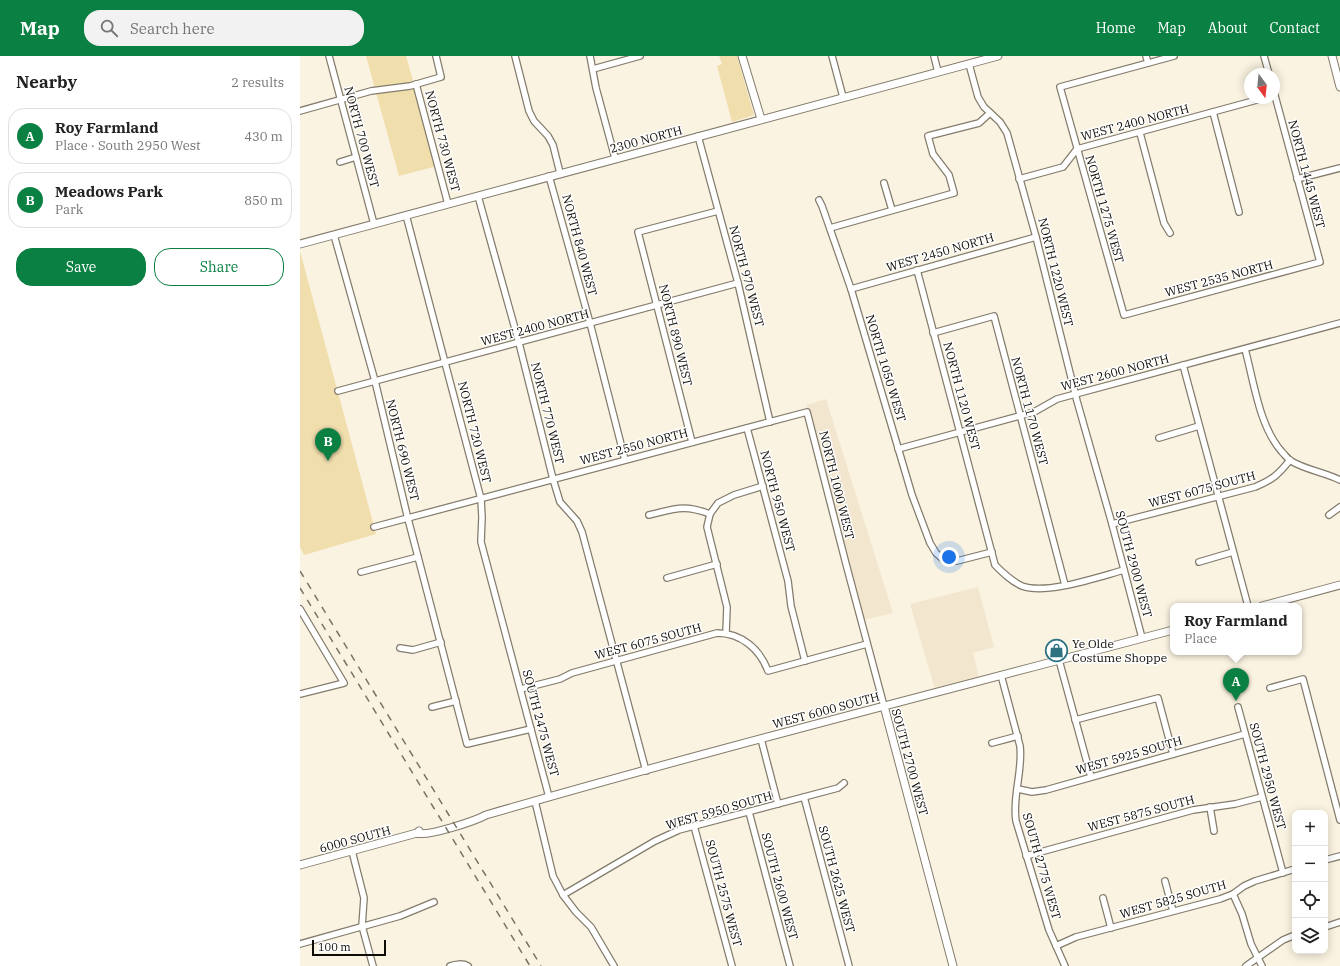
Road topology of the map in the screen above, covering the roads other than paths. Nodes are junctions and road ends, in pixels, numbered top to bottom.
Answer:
1 (329, 56) edge
2 (436, 56) edge
3 (515, 56) edge
4 (590, 56) edge
5 (640, 56) edge
6 (742, 56) edge
7 (832, 56) edge
8 (934, 56) edge
9 (998, 56) edge
10 (1146, 56) edge
11 (1174, 56) edge
12 (1264, 56) edge
13 (1332, 56) edge
14 (1148, 63) junction
15 (969, 64) junction
16 (1267, 68) edge
17 (593, 69) junction
18 (938, 72) junction
19 (416, 84) junction
20 (1340, 87) edge
21 (842, 97) junction
22 (341, 100) junction
23 (1244, 103) edge
24 (1277, 104) edge
25 (300, 111) edge
26 (1213, 112) junction
27 (990, 113) junction
28 (761, 119) junction
29 (1140, 132) junction
30 (698, 136) junction
31 (1077, 149) junction
32 (356, 157) junction
33 (615, 158) junction
34 (340, 162) dead end
35 (1340, 168) edge
36 (560, 173) junction
37 (549, 176) junction
38 (1019, 179) junction
39 (1297, 179) junction
40 (884, 183) dead end
41 (478, 196) junction
42 (819, 200) dead end
43 (448, 204) junction
44 (892, 210) junction
45 (718, 211) junction
46 (1239, 212) dead end
47 (406, 215) junction
48 (374, 224) junction
49 (830, 228) junction
50 (1170, 233) dead end
51 (334, 234) junction
52 (1036, 237) junction
53 (300, 244) edge
54 (1320, 262) joint
55 (917, 270) junction
56 (738, 283) junction
57 (851, 289) junction
58 (657, 306) junction
59 (1124, 315) joint
60 (590, 323) junction
61 (1340, 323) edge
62 (934, 332) junction
63 (519, 343) junction
64 (1245, 348) junction
65 (446, 362) junction
66 (1183, 365) junction
67 (375, 381) junction
68 (338, 391) dead end
69 (1075, 394) junction
70 (807, 412) joint
71 (1020, 416) junction
72 (770, 422) junction
73 (1199, 426) junction
74 (747, 428) junction
75 (960, 432) junction
76 (1159, 438) dead end
77 (692, 442) junction
78 (898, 449) junction
79 (625, 460) junction
80 (1290, 460) junction
81 (553, 479) junction
82 (1340, 480) edge
83 (762, 486) junction
84 (1103, 496) joint
85 (1218, 496) junction
86 (481, 498) junction
87 (1340, 507) edge
88 (710, 514) junction
89 (649, 515) dead end
90 (1329, 516) dead end
91 (408, 518) junction
92 (1112, 524) junction
93 (374, 527) dead end
94 (992, 552) junction
95 (1233, 552) junction
96 (418, 557) junction
97 (1199, 562) dead end
98 (717, 564) junction
99 (846, 564) joint
100 (1124, 570) junction
101 (361, 572) dead end
102 (667, 578) dead end
103 (1065, 585) junction
104 (1340, 585) edge
105 (1247, 603) edge
106 (1273, 603) edge
107 (300, 609) edge
108 (1170, 631) edge
109 (726, 633) junction
110 (1142, 638) junction
111 (441, 642) junction
112 (867, 644) junction
113 (400, 648) dead end
114 (512, 655) joint
115 (1059, 660) junction
116 (617, 661) junction
117 (805, 661) junction
118 (1000, 676) junction
119 (1270, 688) dead end
120 (521, 690) junction
121 (300, 694) edge
122 (456, 701) junction
123 (884, 706) junction
124 (432, 707) dead end
125 (1238, 707) dead end
126 (1075, 720) junction
127 (531, 729) junction
128 (1245, 734) junction
129 (1018, 736) junction
130 (761, 739) junction
131 (992, 743) dead end
132 (1173, 754) junction
133 (646, 770) junction
134 (1091, 778) junction
135 (844, 783) dead end
136 (1018, 789) junction
137 (1262, 796) junction
138 (549, 797) junction
139 (804, 797) junction
140 (534, 801) junction
141 (778, 804) junction
142 (1210, 807) junction
143 (749, 812) junction
144 (1340, 820) edge
145 (454, 824) joint
146 (694, 826) junction
147 (1214, 831) dead end
148 (352, 851) junction
149 (1026, 856) junction
150 (1340, 856) edge
151 (1328, 859) edge
152 (300, 865) edge
153 (1292, 870) edge
154 (1283, 873) junction
155 (1164, 882) dead end
156 (1233, 894) junction
157 (563, 895) junction
158 (1103, 898) dead end
159 (434, 902) dead end
160 (1173, 911) junction
161 (1340, 922) edge
162 (362, 926) junction
163 (1328, 926) edge
164 (1111, 928) junction
165 (1292, 936) edge
166 (300, 944) edge
167 (1056, 946) junction
168 (1258, 957) junction
169 (467, 965) edge
170 (373, 966) edge
171 (450, 966) edge
172 (614, 966) edge
173 (732, 966) edge
174 (790, 966) edge
175 (849, 966) edge
176 (953, 966) edge
177 (1065, 966) edge
178 (1246, 966) edge
179 (1262, 966) edge

1 - 22 street, NORTH 700 WEST
2 - 19 street
3 - 36 street
4 - 17 street
5 - 17 street
6 - 28 street
7 - 21 street
8 - 18 street
9 - 15 street, 2300 NORTH
10 - 14 street
11 - 14 street
12 - 16 street
13 - 20 street
14 - 31 street, NORTH 1275 WEST
15 - 18 street, 2300 NORTH
15 - 27 street, NORTH 1220 WEST
17 - 33 street
18 - 21 street, 2300 NORTH
19 - 22 street
19 - 43 street, NORTH 730 WEST
21 - 28 street, 2300 NORTH
22 - 25 street
22 - 32 street, NORTH 700 WEST
23 - 26 street, WEST 2400 NORTH
24 - 39 street, NORTH 1445 WEST
26 - 29 street, WEST 2400 NORTH
26 - 46 street
27 - 38 street, NORTH 1220 WEST
27 - 44 street
28 - 30 street, 2300 NORTH
29 - 31 street, WEST 2400 NORTH
29 - 50 street
30 - 33 street, 2300 NORTH
30 - 45 street, NORTH 970 WEST
31 - 38 street, WEST 2400 NORTH
31 - 59 street, NORTH 1275 WEST
32 - 34 street
32 - 48 street, NORTH 700 WEST
33 - 36 street, 2300 NORTH
35 - 39 street
36 - 37 street, 2300 NORTH
37 - 41 street, 2300 NORTH
37 - 60 street, NORTH 840 WEST
38 - 52 street, NORTH 1220 WEST
39 - 54 street, NORTH 1445 WEST
40 - 44 street
41 - 43 street, 2300 NORTH
41 - 63 street, NORTH 770 WEST
42 - 49 street, NORTH 1050 WEST
43 - 47 street, 2300 NORTH
44 - 49 street
45 - 56 street, NORTH 970 WEST
45 - 58 street, NORTH 890 WEST
47 - 48 street, 2300 NORTH
47 - 65 street, NORTH 720 WEST
48 - 51 street, 2300 NORTH
49 - 57 street, NORTH 1050 WEST
51 - 53 street, 2300 NORTH
51 - 67 street, NORTH 690 WEST
52 - 55 street, WEST 2450 NORTH
52 - 69 street, NORTH 1220 WEST
54 - 59 street, WEST 2535 NORTH
55 - 57 street, WEST 2450 NORTH
55 - 62 street, NORTH 1120 WEST
56 - 58 street, WEST 2400 NORTH
56 - 72 street, NORTH 970 WEST
57 - 78 street, NORTH 1050 WEST
58 - 60 street, WEST 2400 NORTH
58 - 77 street, NORTH 890 WEST
60 - 63 street, WEST 2400 NORTH
60 - 79 street, NORTH 840 WEST
61 - 64 street, WEST 2600 NORTH
62 - 71 street, NORTH 1170 WEST
62 - 75 street, NORTH 1120 WEST
63 - 65 street, WEST 2400 NORTH
63 - 81 street, NORTH 770 WEST
64 - 66 street, WEST 2600 NORTH
64 - 80 street
65 - 67 street, WEST 2400 NORTH
65 - 86 street, NORTH 720 WEST
66 - 69 street, WEST 2600 NORTH
66 - 73 street
67 - 68 street, WEST 2400 NORTH
67 - 91 street, NORTH 690 WEST
69 - 71 street, WEST 2600 NORTH
69 - 84 street, NORTH 1220 WEST
70 - 72 street, WEST 2550 NORTH
70 - 99 street, NORTH 1000 WEST
71 - 75 street, WEST 2600 NORTH
71 - 103 street, NORTH 1170 WEST
72 - 74 street, WEST 2550 NORTH
73 - 76 street
73 - 85 street
74 - 77 street, WEST 2550 NORTH
74 - 83 street, NORTH 950 WEST
75 - 78 street, WEST 2600 NORTH
75 - 94 street, NORTH 1120 WEST
77 - 79 street, WEST 2550 NORTH
78 - 94 street, NORTH 1050 WEST
79 - 81 street, WEST 2550 NORTH
80 - 82 street
80 - 85 street, WEST 6075 SOUTH
81 - 86 street, WEST 2550 NORTH
81 - 116 street, NORTH 770 WEST
83 - 88 street
83 - 117 street, NORTH 950 WEST
84 - 92 street, SOUTH 2900 WEST
85 - 92 street, WEST 6075 SOUTH
85 - 95 street
86 - 91 street, WEST 2550 NORTH
86 - 114 street, NORTH 720 WEST
87 - 90 street
88 - 89 street
88 - 98 street
91 - 93 street, WEST 2550 NORTH
91 - 96 street, NORTH 690 WEST
92 - 100 street, SOUTH 2900 WEST
94 - 103 street, NORTH 1120 WEST
95 - 97 street
95 - 105 street
96 - 101 street
96 - 111 street, NORTH 690 WEST
98 - 102 street
98 - 109 street
99 - 112 street, SOUTH 2700 WEST
100 - 103 street
100 - 110 street, SOUTH 2900 WEST
104 - 106 street
107 - 121 street
108 - 110 street, WEST 6000 SOUTH
109 - 116 street, WEST 6075 SOUTH
109 - 117 street, WEST 6075 SOUTH
110 - 115 street, WEST 6000 SOUTH
111 - 113 street
111 - 122 street, NORTH 690 WEST
112 - 117 street
112 - 123 street, SOUTH 2700 WEST
114 - 120 street, SOUTH 2475 WEST
115 - 118 street, WEST 6000 SOUTH
115 - 126 street
116 - 120 street, WEST 6075 SOUTH
116 - 133 street, NORTH 770 WEST
118 - 123 street, WEST 6000 SOUTH
118 - 129 street, SOUTH 2775 WEST
119 - 144 street
120 - 127 street, SOUTH 2475 WEST
122 - 124 street
122 - 127 street, NORTH 690 WEST
123 - 130 street, WEST 6000 SOUTH
123 - 176 street, SOUTH 2700 WEST
125 - 128 street, SOUTH 2950 WEST
126 - 132 street
126 - 134 street
127 - 138 street, SOUTH 2475 WEST
128 - 132 street, WEST 5925 SOUTH
128 - 137 street, SOUTH 2950 WEST
129 - 131 street
129 - 136 street, SOUTH 2775 WEST
130 - 133 street, WEST 6000 SOUTH
130 - 141 street
132 - 134 street, WEST 5925 SOUTH
133 - 138 street, WEST 6000 SOUTH
134 - 136 street, WEST 5925 SOUTH
135 - 139 street, WEST 5950 SOUTH
136 - 149 street, SOUTH 2775 WEST
137 - 142 street, WEST 5875 SOUTH
137 - 154 street, SOUTH 2950 WEST
138 - 140 street, WEST 6000 SOUTH
139 - 141 street, WEST 5950 SOUTH
139 - 175 street, SOUTH 2625 WEST
140 - 145 street, WEST 6000 SOUTH
140 - 157 street
141 - 143 street, WEST 5950 SOUTH
142 - 147 street
142 - 149 street, WEST 5875 SOUTH
143 - 146 street, WEST 5950 SOUTH
143 - 174 street, SOUTH 2600 WEST
145 - 148 street, 6000 SOUTH
146 - 157 street, WEST 5950 SOUTH
146 - 173 street, SOUTH 2575 WEST
148 - 152 street, 6000 SOUTH
148 - 162 street
149 - 167 street, SOUTH 2775 WEST
150 - 151 street
153 - 154 street, WEST 5825 SOUTH
154 - 156 street, WEST 5825 SOUTH
155 - 160 street
156 - 160 street, WEST 5825 SOUTH
156 - 168 street
157 - 172 street
158 - 164 street
159 - 162 street
160 - 164 street, WEST 5825 SOUTH
161 - 163 street
162 - 166 street
162 - 170 street
164 - 167 street, WEST 5825 SOUTH
165 - 168 street
167 - 177 street, SOUTH 2775 WEST
168 - 178 street
168 - 179 street
169 - 171 street

